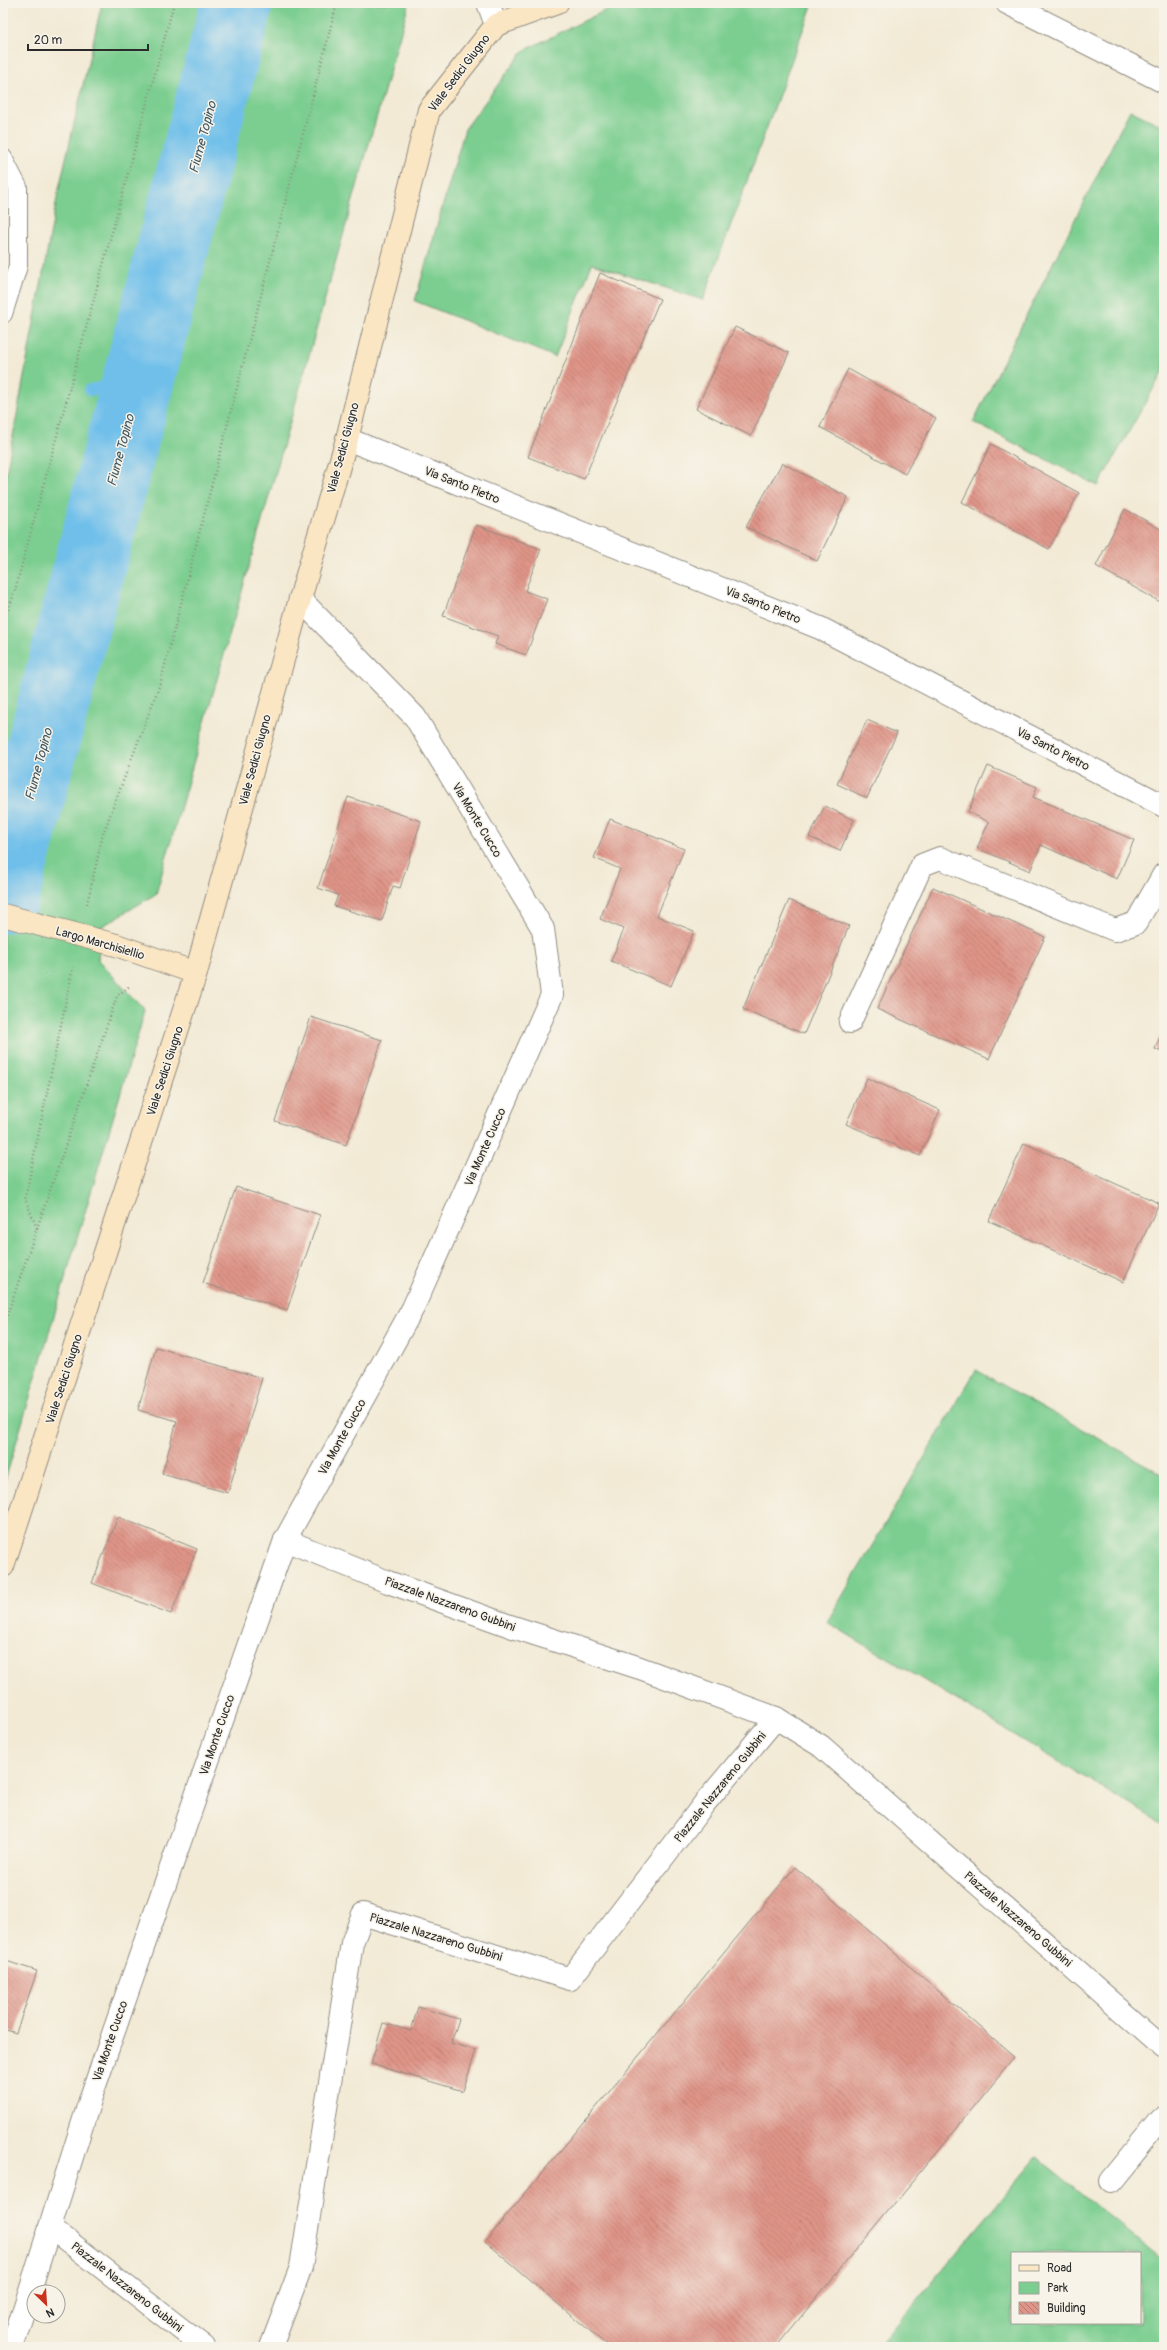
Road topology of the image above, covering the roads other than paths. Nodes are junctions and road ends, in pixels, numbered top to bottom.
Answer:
1 (488, 3) edge
2 (557, 3) edge
3 (1007, 3) edge
4 (496, 25) junction
5 (1164, 82) edge
6 (3, 158) edge
7 (3, 314) edge
8 (347, 439) junction
9 (300, 599) junction
10 (1164, 806) edge
11 (1164, 874) edge
12 (3, 915) edge
13 (196, 973) junction
14 (850, 1022) dead end
15 (285, 1540) junction
16 (3, 1566) edge
17 (776, 1718) junction
18 (1164, 2048) edge
19 (1164, 2116) edge
20 (1111, 2181) dead end
21 (50, 2226) junction
22 (12, 2347) edge
23 (204, 2347) edge
24 (271, 2347) edge

1 - 4 street
2 - 4 street, Viale Sedici Giugno
3 - 5 street
4 - 8 street, Viale Sedici Giugno
6 - 7 lane
8 - 9 street, Viale Sedici Giugno
8 - 10 street, Via Santo Pietro
9 - 13 street, Viale Sedici Giugno
9 - 15 street, Via Monte Cucco
11 - 14 street
12 - 13 street, Largo Marchisiellio, bridge
13 - 16 street, Viale Sedici Giugno
15 - 17 street, Piazzale Nazzareno Gubbini
15 - 21 street, Via Monte Cucco
17 - 18 street, Piazzale Nazzareno Gubbini
17 - 24 street, Piazzale Nazzareno Gubbini
19 - 20 street
21 - 22 street, Via Monte Cucco
21 - 23 street, Piazzale Nazzareno Gubbini

